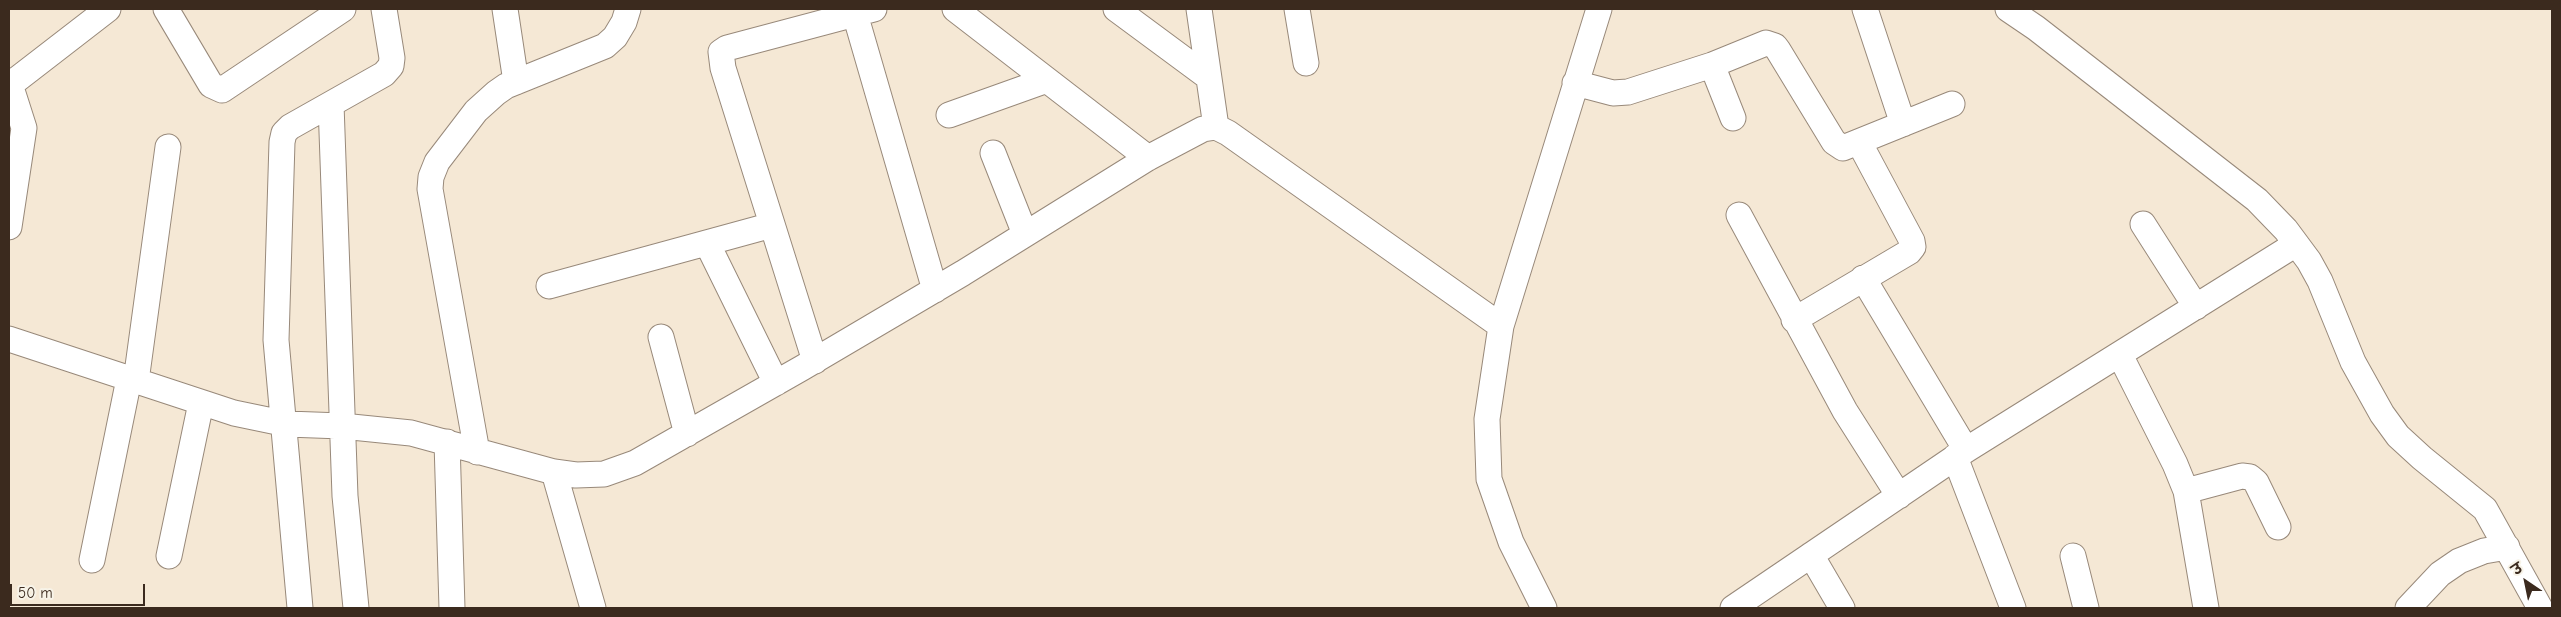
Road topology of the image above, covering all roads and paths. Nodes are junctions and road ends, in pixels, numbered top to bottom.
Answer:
1 (108, 9) edge
2 (166, 9) edge
3 (343, 9) edge
4 (384, 9) edge
5 (505, 9) edge
6 (628, 9) edge
7 (955, 9) edge
8 (1116, 9) edge
9 (1199, 9) edge
10 (1297, 9) edge
11 (1598, 9) edge
12 (1865, 9) edge
13 (2008, 9) edge
14 (864, 11) edge
15 (1306, 64) dead end
16 (1712, 65) junction
17 (1208, 77) junction
18 (1047, 80) junction
19 (10, 82) edge
20 (516, 82) junction
21 (1575, 83) junction
22 (331, 104) junction
23 (1952, 104) dead end
24 (950, 115) dead end
25 (1733, 118) dead end
26 (1903, 124) junction
27 (1216, 127) junction
28 (1859, 142) junction
29 (168, 146) dead end
30 (993, 152) dead end
31 (1148, 158) junction
32 (1739, 215) dead end
33 (772, 224) junction
34 (2143, 224) dead end
35 (9, 227) edge
36 (1025, 234) junction
37 (707, 243) junction
38 (2296, 244) junction
39 (1863, 278) junction
40 (548, 286) dead end
41 (935, 290) junction
42 (2196, 307) junction
43 (1794, 320) junction
44 (1501, 326) junction
45 (661, 337) dead end
46 (9, 339) edge
47 (2120, 355) junction
48 (815, 361) junction
49 (132, 380) junction
50 (776, 383) junction
51 (202, 403) junction
52 (284, 424) junction
53 (342, 426) junction
54 (687, 434) junction
55 (447, 442) junction
56 (477, 452) junction
57 (1960, 453) junction
58 (554, 472) junction
59 (2186, 491) junction
60 (1899, 496) junction
61 (2278, 527) dead end
62 (2508, 547) junction
63 (1811, 555) junction
64 (169, 556) dead end
65 (2073, 556) dead end
66 (92, 560) dead end
67 (2544, 605) edge
68 (300, 608) edge
69 (356, 608) edge
70 (452, 608) edge
71 (593, 608) edge
72 (1544, 608) edge
73 (1733, 608) edge
74 (1842, 608) edge
75 (2013, 608) edge
76 (2086, 608) edge
77 (2206, 608) edge
78 (2408, 608) edge

1 - 19 street
2 - 3 street
4 - 22 street
5 - 20 street
6 - 20 street
7 - 18 street
8 - 17 street
9 - 17 street
10 - 15 street
11 - 21 street
12 - 26 street
13 - 38 street
14 - 33 street
14 - 41 street
16 - 21 street
16 - 25 street
16 - 28 street
17 - 27 street
18 - 24 street
18 - 31 street
19 - 35 street
20 - 56 street
21 - 44 street
22 - 52 street
22 - 53 street
23 - 26 street
26 - 28 street
27 - 31 street
27 - 44 street
28 - 39 street
29 - 49 street
30 - 36 street
31 - 36 street
32 - 43 street
33 - 37 street
33 - 48 street
34 - 42 street
36 - 41 street
37 - 40 street
37 - 50 street
38 - 42 street
38 - 62 street
39 - 43 street
39 - 57 street
41 - 48 street
42 - 47 street
43 - 60 street
44 - 72 street
45 - 54 street
46 - 49 street
47 - 57 street
47 - 59 street
48 - 50 street
49 - 51 street
49 - 66 street
50 - 54 street
51 - 52 street
51 - 64 street
52 - 53 street
52 - 68 street
53 - 55 street
53 - 69 street
54 - 58 street
55 - 56 street
55 - 70 street
56 - 58 street
57 - 60 street
57 - 75 street
58 - 71 street
59 - 61 street
59 - 77 street
60 - 63 street
62 - 67 street
62 - 78 street
63 - 73 street
63 - 74 street
65 - 76 street

